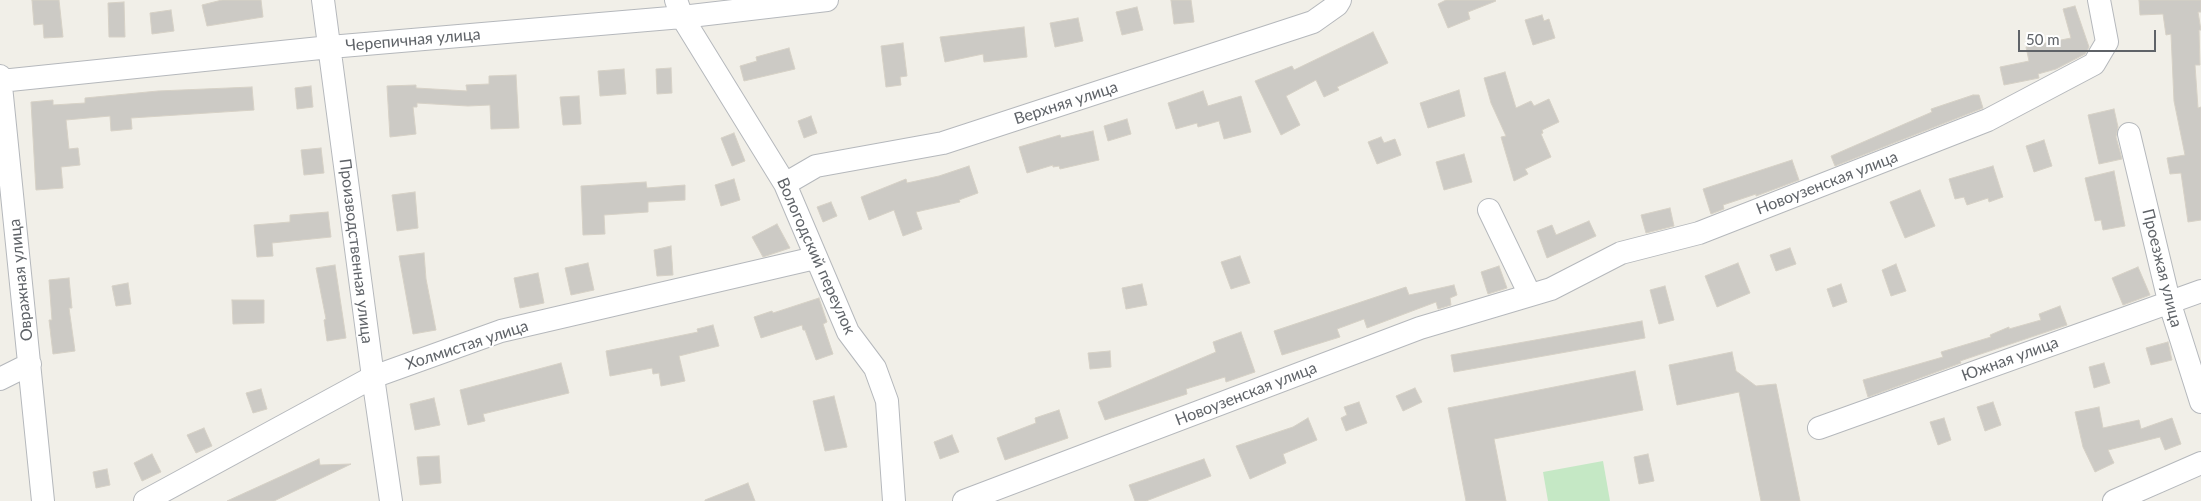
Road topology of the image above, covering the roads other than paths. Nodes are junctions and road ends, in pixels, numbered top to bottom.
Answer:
1 (323, 0) edge
2 (827, 0) edge
3 (1340, 0) edge
4 (2098, 0) edge
5 (679, 8) edge
6 (330, 46) junction
7 (0, 76) edge
8 (0, 81) edge
9 (2129, 134) dead end
10 (4, 151) edge
11 (785, 184) junction
12 (1489, 210) dead end
13 (815, 258) junction
14 (2201, 291) edge
15 (1530, 295) junction
16 (2169, 301) junction
17 (30, 364) junction
18 (373, 377) junction
19 (0, 379) edge
20 (2201, 402) edge
21 (1819, 428) dead end
22 (2201, 463) edge
23 (43, 501) edge
24 (145, 501) edge
25 (392, 501) edge
26 (894, 501) edge
27 (964, 501) edge
28 (2114, 501) edge

1 - 6 street, Производственная улица
2 - 5 street, Черепичная улица
3 - 11 street, Верхняя улица
4 - 15 street, Новоузенская улица
5 - 6 street, Черепичная улица
5 - 11 street, Вологодский переулок
6 - 8 street, Черепичная улица
6 - 18 street, Производственная улица
7 - 8 street, Овражная улица
8 - 10 street, Овражная улица
9 - 16 street, Проезжая улица
10 - 17 street, Овражная улица
11 - 13 street, Вологодский переулок
12 - 15 street
13 - 18 street, Холмистая улица
13 - 26 street, Вологодский переулок
14 - 16 street, Южная улица
15 - 27 street, Новоузенская улица
16 - 20 street, Проезжая улица
16 - 21 street, Южная улица
17 - 19 street, Овражная улица
17 - 23 street, Овражная улица
18 - 24 street, Холмистая улица
18 - 25 street, Производственная улица
22 - 28 street

